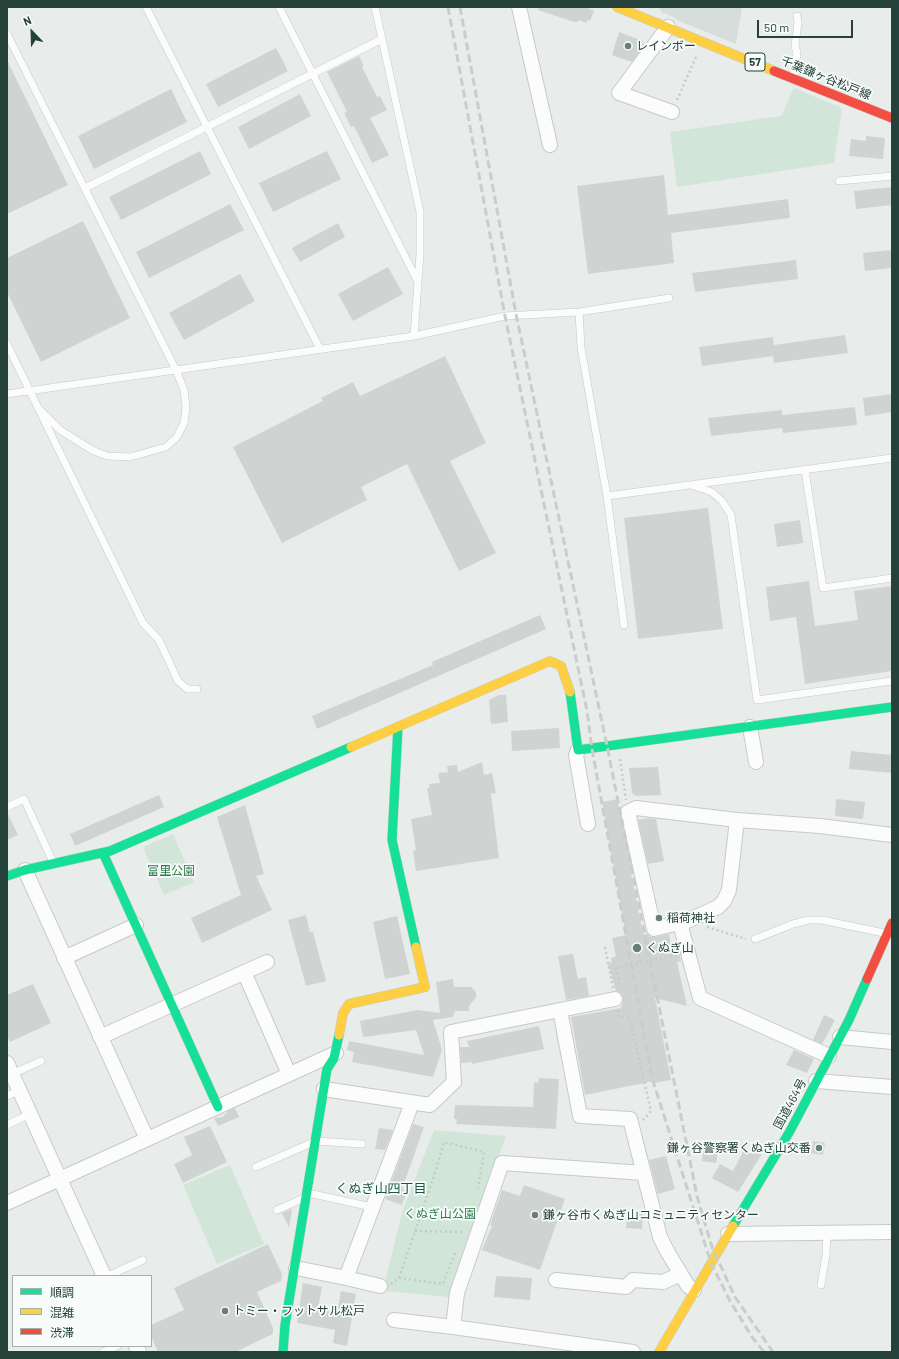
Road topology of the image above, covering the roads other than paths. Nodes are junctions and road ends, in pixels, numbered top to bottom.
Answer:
1 (146, 7) edge
2 (279, 7) edge
3 (375, 7) edge
4 (519, 7) edge
5 (617, 7) edge
6 (646, 13) edge
7 (797, 16) dead end
8 (668, 27) junction
9 (7, 34) edge
10 (382, 39) junction
11 (313, 74) junction
12 (794, 78) junction
13 (672, 112) road end
14 (892, 118) edge
15 (208, 127) junction
16 (550, 145) dead end
17 (892, 176) edge
18 (839, 182) dead end
19 (85, 188) junction
20 (418, 282) junction
21 (669, 298) dead end
22 (579, 312) junction
23 (414, 336) junction
24 (7, 344) edge
25 (320, 349) junction
26 (176, 370) junction
27 (30, 390) junction
28 (7, 394) edge
29 (38, 408) junction
30 (892, 458) edge
31 (805, 470) junction
32 (691, 485) junction
33 (607, 496) junction
34 (892, 578) edge
35 (624, 625) dead end
36 (892, 681) edge
37 (197, 689) dead end
38 (892, 707) edge
39 (398, 727) junction
40 (750, 727) junction
41 (578, 750) junction
42 (756, 762) dead end
43 (7, 806) edge
44 (737, 820) junction
45 (588, 824) dead end
46 (892, 835) edge
47 (103, 853) junction
48 (54, 863) junction
49 (25, 870) junction
50 (7, 876) edge
51 (684, 922) junction
52 (892, 923) edge
53 (136, 925) junction
54 (887, 934) junction
55 (755, 939) road end
56 (64, 958) junction
57 (267, 962) dead end
58 (244, 972) junction
59 (618, 994) road end
60 (172, 1005) junction
61 (560, 1010) junction
62 (100, 1037) junction
63 (840, 1037) junction
64 (892, 1042) edge
65 (336, 1052) junction
66 (830, 1056) junction
67 (41, 1061) dead end
68 (9, 1068) edge
69 (289, 1074) junction
70 (816, 1081) junction
71 (892, 1087) edge
72 (324, 1089) junction
73 (13, 1093) edge
74 (412, 1103) junction
75 (218, 1107) junction
76 (30, 1114) junction
77 (7, 1124) edge
78 (147, 1139) junction
79 (316, 1141) junction
80 (362, 1144) dead end
81 (256, 1167) dead end
82 (644, 1173) junction
83 (60, 1179) junction
84 (307, 1196) junction
85 (7, 1203) edge
86 (367, 1206) dead end
87 (277, 1210) dead end
88 (892, 1232) edge
89 (827, 1233) junction
90 (728, 1234) junction
91 (143, 1260) dead end
92 (296, 1268) junction
93 (681, 1274) junction
94 (104, 1275) edge
95 (110, 1275) edge
96 (346, 1278) junction
97 (556, 1280) dead end
98 (821, 1285) dead end
99 (380, 1286) road end
100 (694, 1290) junction
101 (394, 1320) dead end
102 (453, 1326) junction
103 (115, 1347) edge
104 (103, 1352) edge
105 (283, 1352) edge
106 (634, 1352) edge
107 (659, 1352) edge

1 - 15 lane
2 - 11 lane
3 - 10 lane
4 - 16 street
5 - 6 main road, 千葉鎌ヶ谷松戸線 / 57
6 - 8 main road, 千葉鎌ヶ谷松戸線 / 57
7 - 12 lane
8 - 12 main road, 千葉鎌ヶ谷松戸線 / 57
8 - 13 street
9 - 19 lane
10 - 11 lane
10 - 20 lane
11 - 15 lane
11 - 20 lane
12 - 14 main road, 千葉鎌ヶ谷松戸線 / 57
15 - 19 lane
15 - 25 lane
17 - 18 lane
19 - 26 lane
20 - 23 lane
21 - 22 lane
22 - 23 lane
22 - 33 lane
23 - 25 lane
24 - 27 lane
25 - 26 lane
26 - 27 lane
26 - 29 lane
27 - 28 lane
27 - 29 lane
29 - 37 lane
30 - 31 lane
31 - 32 lane
31 - 34 lane
32 - 33 lane
32 - 36 lane
33 - 35 lane
38 - 40 main road
39 - 41 main road
39 - 47 main road
39 - 65 main road
40 - 41 main road
40 - 42 street
41 - 45 street
43 - 48 lane
44 - 46 street
44 - 51 street
44 - 51 street
47 - 48 main road
47 - 53 main road
48 - 49 main road
49 - 50 main road
49 - 56 street
51 - 66 street
52 - 54 main road, 国道464号
53 - 56 street
53 - 60 main road
54 - 55 lane
54 - 63 main road, 国道464号
56 - 62 street
57 - 58 street
58 - 60 street
58 - 69 street
59 - 61 street
60 - 62 street
60 - 75 main road
61 - 74 street
61 - 82 street
62 - 78 street
63 - 64 street
63 - 66 main road, 国道464号
65 - 69 street
65 - 72 main road
66 - 70 main road, 国道464号
67 - 68 lane
68 - 73 street
69 - 75 street
70 - 71 street
70 - 90 main road, 国道464号
72 - 74 street
72 - 79 main road
73 - 76 street
74 - 96 street
75 - 78 street
76 - 77 lane
76 - 83 street
78 - 83 street
79 - 80 lane
79 - 81 lane
79 - 84 main road
82 - 93 street
82 - 102 street
83 - 85 street
83 - 94 street
84 - 86 lane
84 - 87 lane
84 - 92 main road
88 - 89 street
89 - 90 street
89 - 98 lane
90 - 100 main road, 国道464号
91 - 95 lane
92 - 96 street
92 - 105 main road
93 - 97 street
93 - 100 street
96 - 99 street
100 - 107 main road, 国道464号
101 - 102 street
102 - 106 street
103 - 104 lane

